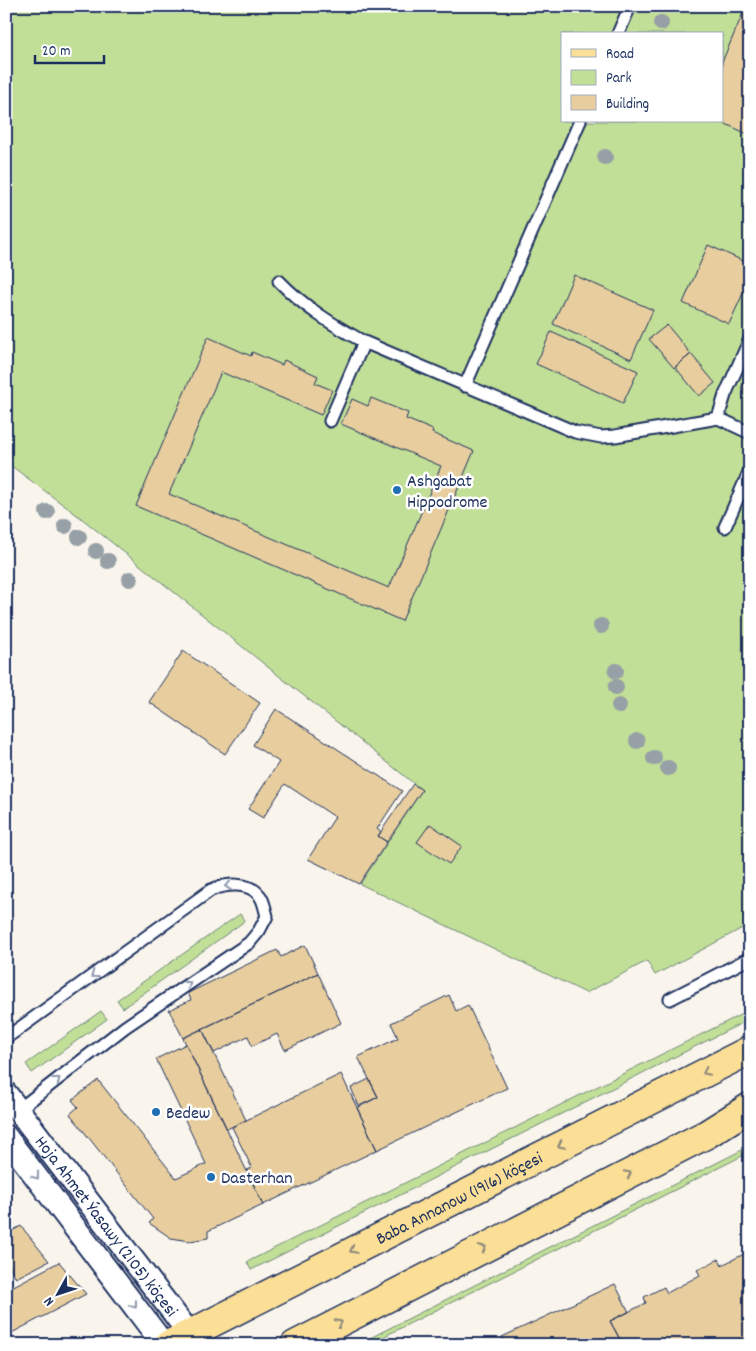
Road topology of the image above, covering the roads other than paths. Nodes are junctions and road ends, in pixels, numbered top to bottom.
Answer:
1 (630, 6) edge
2 (619, 32) edge
3 (580, 122) edge
4 (279, 281) dead end
5 (750, 339) edge
6 (364, 342) junction
7 (466, 386) junction
8 (718, 418) junction
9 (330, 421) dead end
10 (750, 432) edge
11 (750, 470) edge
12 (725, 527) dead end
13 (750, 958) edge
14 (670, 999) dead end
15 (6, 1038) edge
16 (750, 1050) edge
17 (12, 1102) edge
18 (750, 1107) edge
19 (6, 1137) edge
20 (174, 1341) edge
21 (295, 1345) edge

1 - 2 lane
3 - 7 lane
4 - 6 lane
5 - 8 lane
6 - 7 lane
6 - 9 lane
7 - 8 lane
8 - 10 lane
11 - 12 lane
13 - 14 lane
17 -> 15 lane
16 -> 20 main road, Baba Annanow (1916) köçesi
17 - 20 street, Hoja Ahmet Ýasawy (2105) köçesi
21 -> 18 main road
19 -> 20 street, Hoja Ahmet Ýasawy (2105) köçesi

